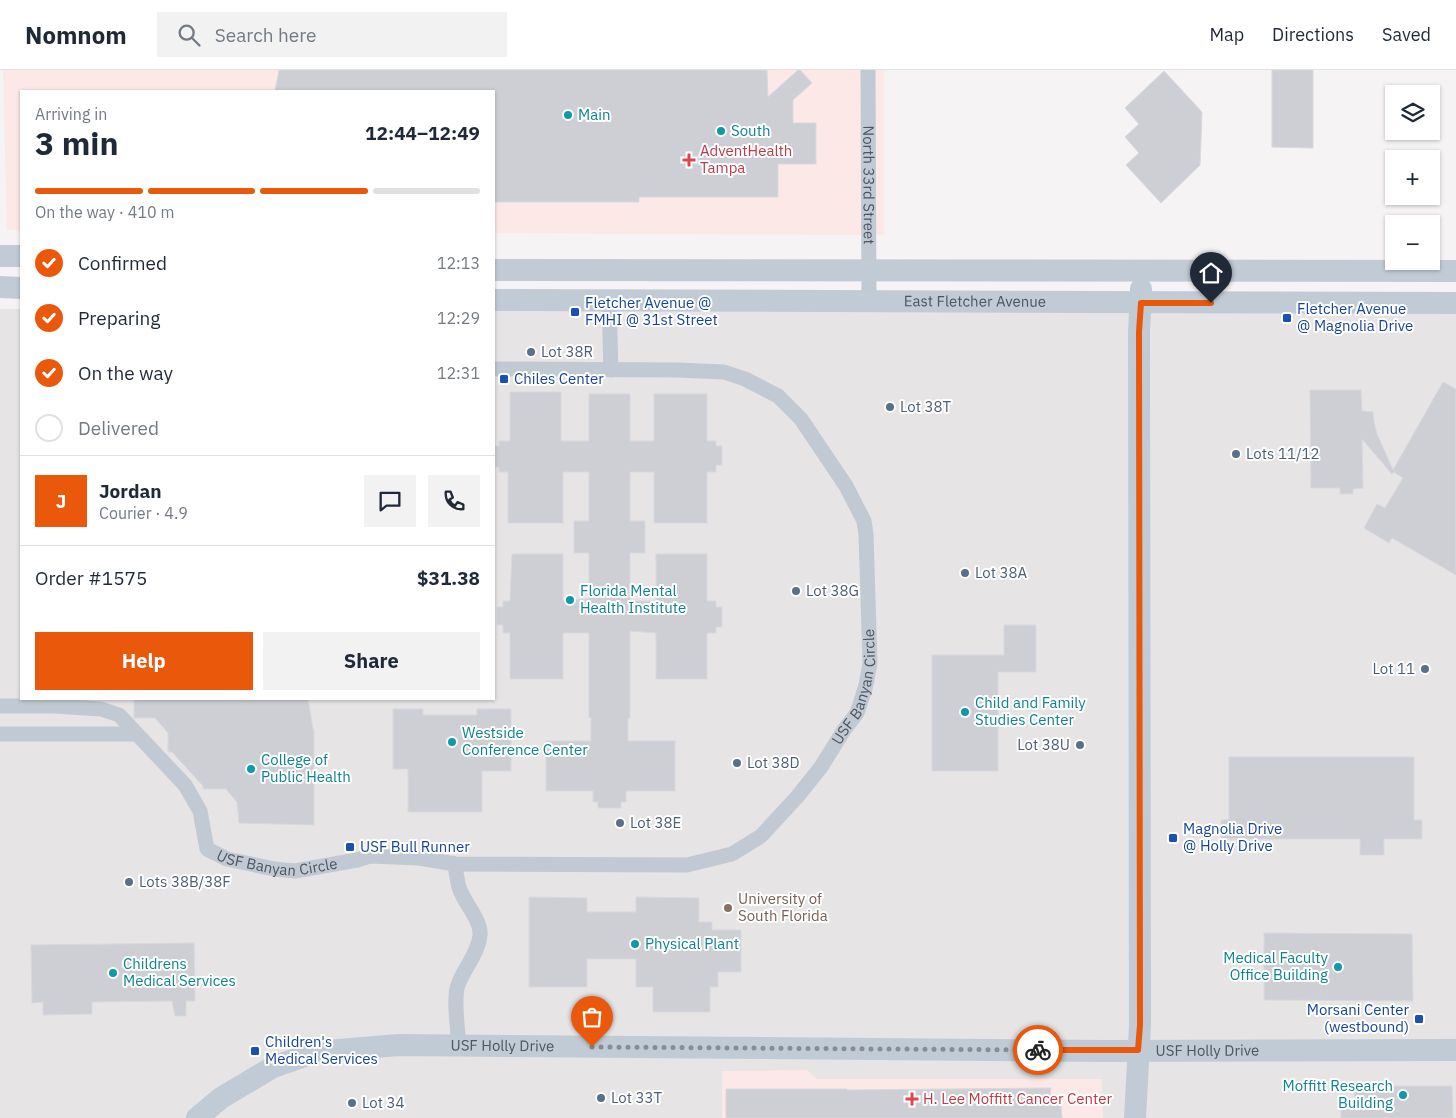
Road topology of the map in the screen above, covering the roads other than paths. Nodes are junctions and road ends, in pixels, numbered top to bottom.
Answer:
1 (868, 70) edge
2 (0, 256) edge
3 (20, 256) edge
4 (495, 270) edge
5 (869, 271) junction
6 (1140, 271) junction
7 (1456, 271) edge
8 (0, 288) edge
9 (20, 288) edge
10 (495, 300) edge
11 (609, 301) junction
12 (869, 301) junction
13 (1141, 303) junction
14 (1456, 303) edge
15 (495, 369) edge
16 (611, 370) junction
17 (55, 702) edge
18 (0, 706) edge
19 (0, 734) edge
20 (136, 734) junction
21 (454, 864) junction
22 (459, 1046) junction
23 (1138, 1050) junction
24 (1456, 1050) edge
25 (197, 1118) edge
26 (1135, 1118) edge

1 - 5 street, North 33rd Street
2 - 3 street
4 - 5 street, East Fletcher Avenue
5 - 6 street, East Fletcher Avenue
5 - 12 street, North 33rd Street
6 - 7 street, East Fletcher Avenue
6 - 13 street
8 - 9 street
10 - 11 street, East Fletcher Avenue
11 - 12 street, East Fletcher Avenue
11 - 16 street
12 - 13 street, East Fletcher Avenue
13 - 14 street, East Fletcher Avenue
13 - 23 street
15 - 16 street, USF Banyan Circle
16 - 21 street, USF Banyan Circle
17 - 18 street, USF Banyan Circle
17 - 20 street, USF Banyan Circle
19 - 20 street
20 - 21 street, USF Banyan Circle
21 - 22 street
22 - 23 street, USF Holly Drive
22 - 25 street, USF Holly Drive
23 - 24 street, USF Holly Drive
23 - 26 street

